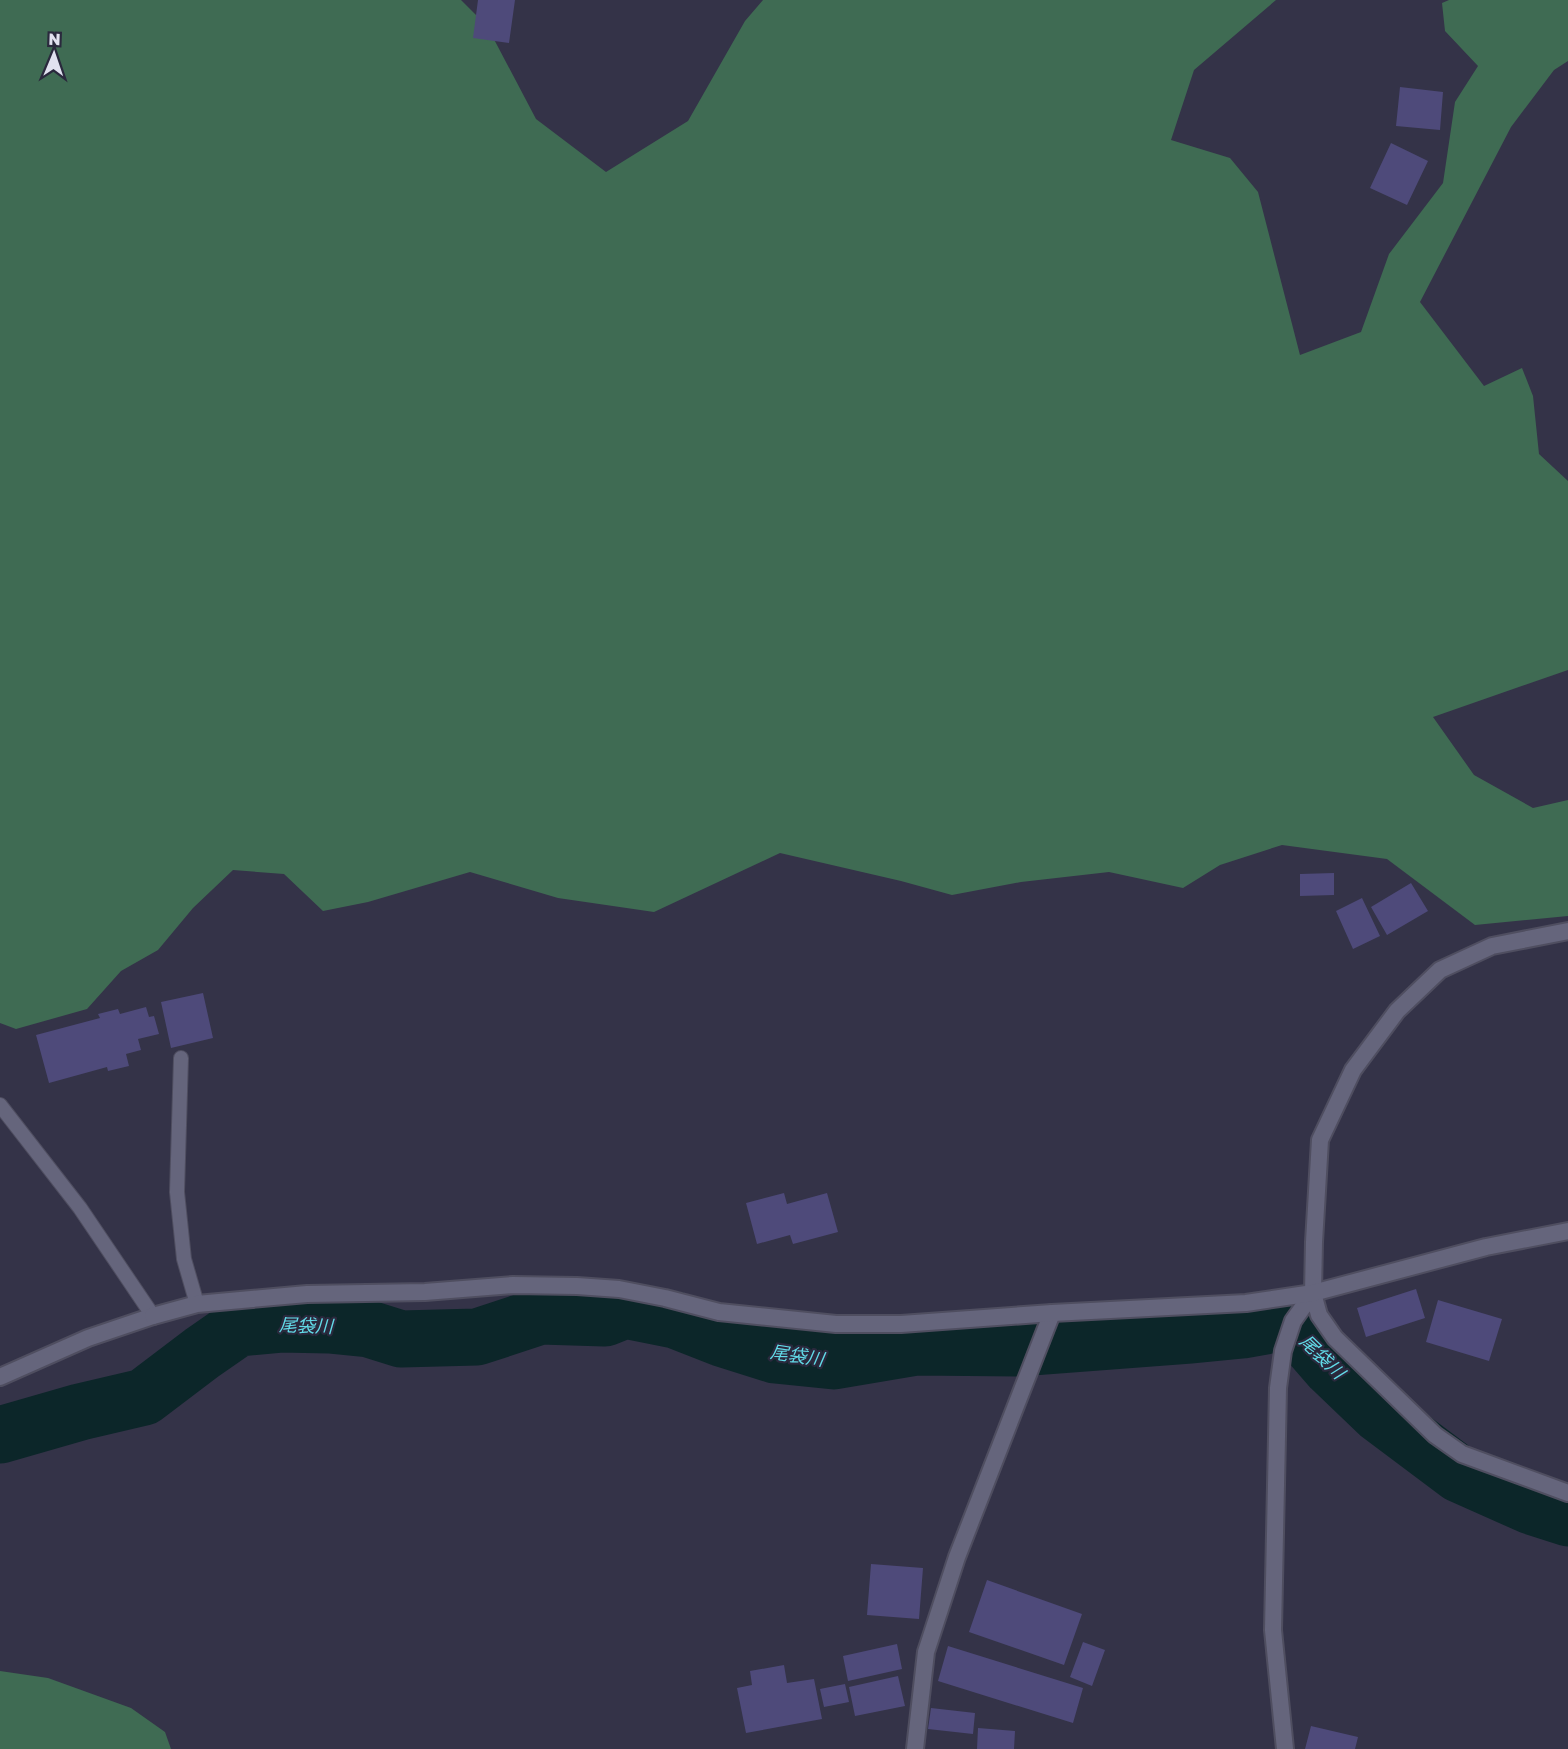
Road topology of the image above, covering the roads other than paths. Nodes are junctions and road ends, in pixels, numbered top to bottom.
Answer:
1 (1568, 931) edge
2 (181, 1058) dead end
3 (0, 1105) edge
4 (1568, 1231) edge
5 (1313, 1293) junction
6 (197, 1305) junction
7 (1052, 1312) junction
8 (153, 1316) junction
9 (0, 1377) edge
10 (1568, 1493) edge
11 (915, 1749) edge
12 (1285, 1749) edge

1 - 5 street
2 - 6 lane
3 - 8 lane
4 - 5 street
5 - 7 street
5 - 10 street
5 - 12 street
6 - 7 street
6 - 8 street
7 - 11 street
8 - 9 street

